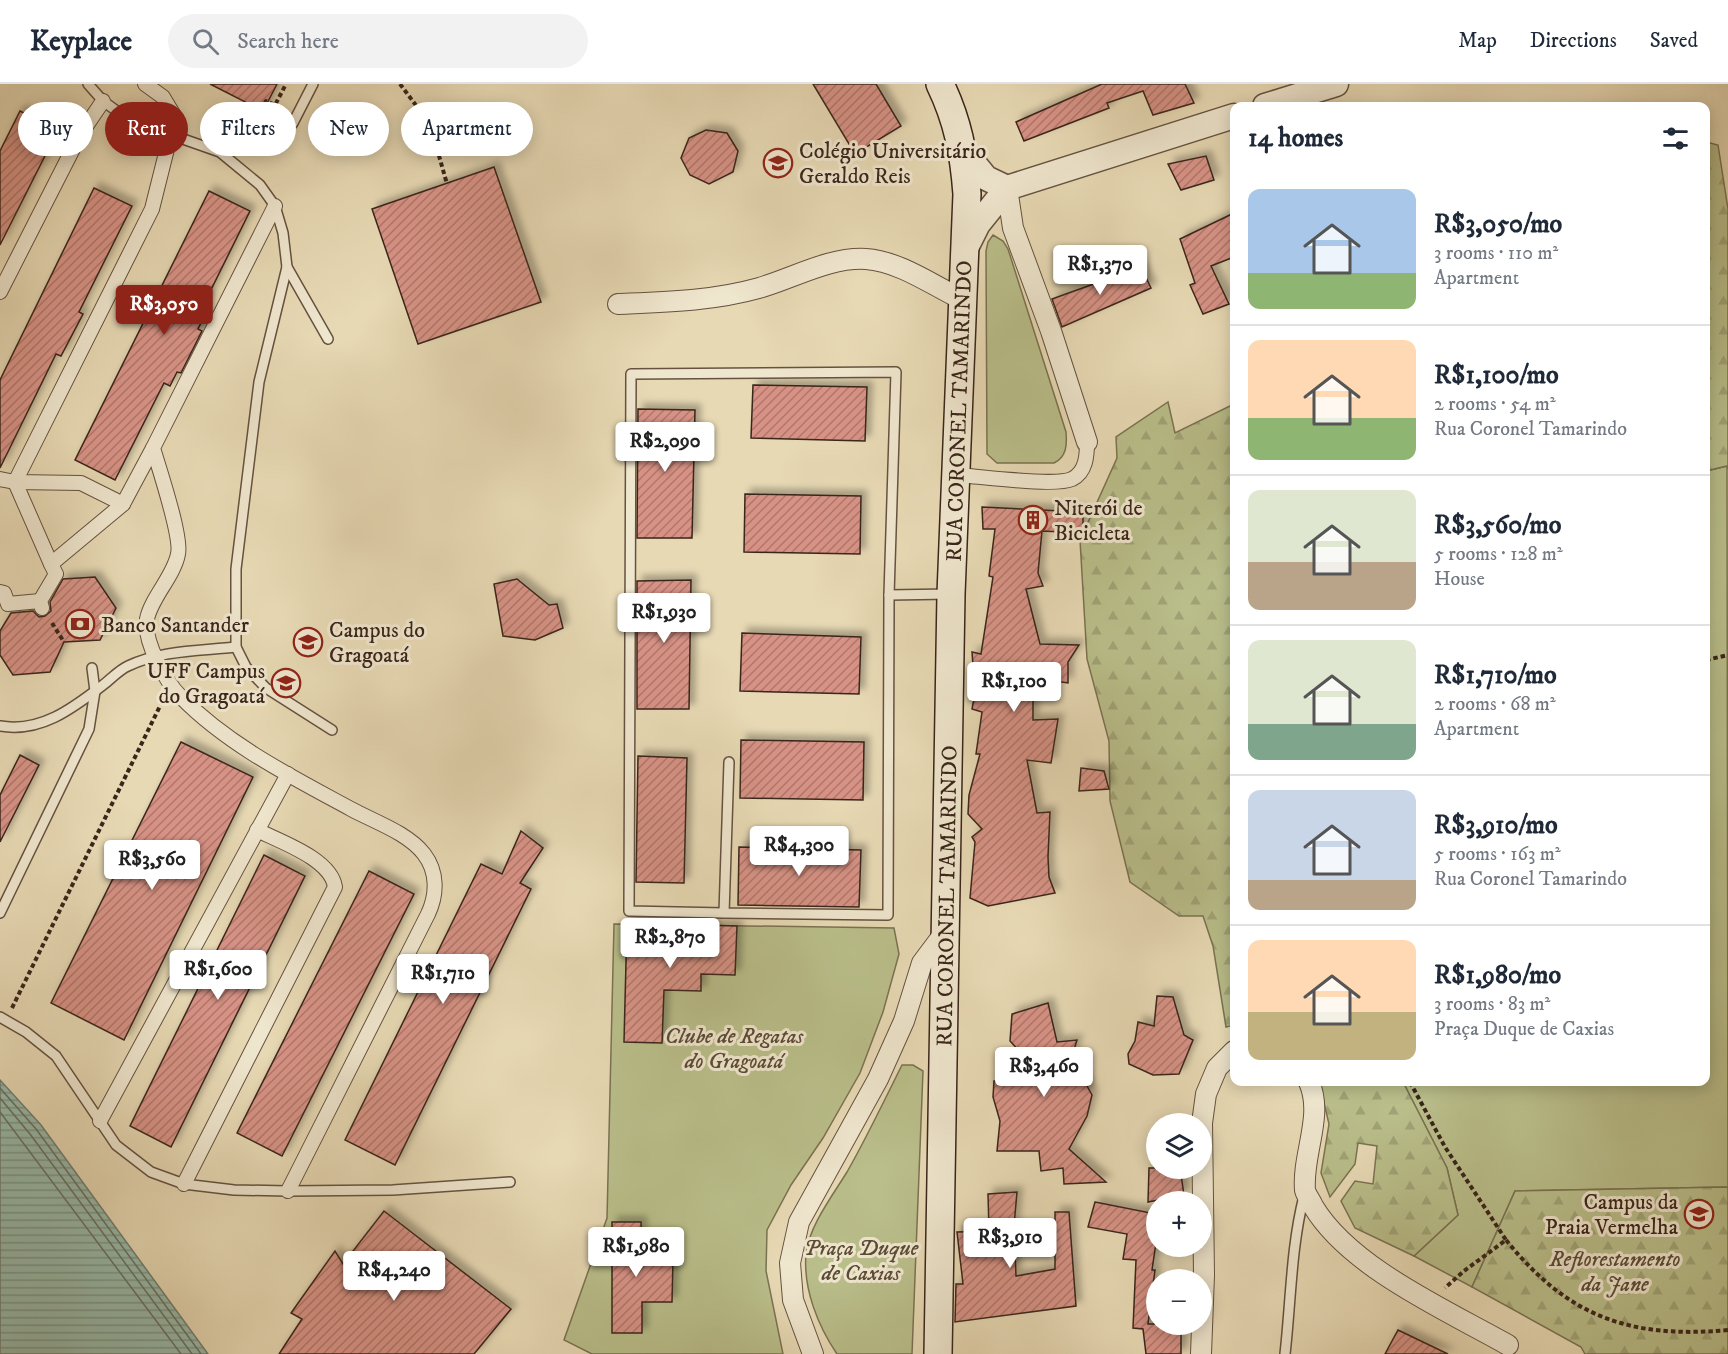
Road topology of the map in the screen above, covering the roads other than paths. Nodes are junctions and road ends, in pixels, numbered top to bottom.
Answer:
1 (88, 84) edge
2 (145, 84) edge
3 (313, 84) edge
4 (940, 84) edge
5 (1336, 84) edge
6 (103, 101) joint
7 (166, 102) edge
8 (1278, 102) edge
9 (296, 117) edge
10 (1230, 117) edge
11 (964, 151) junction
12 (165, 156) edge
13 (224, 156) edge
14 (1007, 188) junction
15 (275, 206) junction
16 (964, 250) junction
17 (287, 267) junction
18 (0, 292) edge
19 (963, 300) junction
20 (618, 304) dead end
21 (328, 339) dead end
22 (1087, 442) joint
23 (153, 448) junction
24 (956, 475) junction
25 (0, 479) edge
26 (15, 482) junction
27 (123, 504) junction
28 (51, 564) junction
29 (0, 592) edge
30 (951, 594) junction
31 (890, 595) junction
32 (236, 647) junction
33 (155, 656) junction
34 (92, 668) dead end
35 (95, 691) junction
36 (0, 726) edge
37 (332, 730) dead end
38 (729, 762) dead end
39 (288, 774) junction
40 (257, 830) junction
41 (724, 913) junction
42 (0, 914) edge
43 (946, 930) junction
44 (3, 1018) edge
45 (1230, 1055) edge
46 (1310, 1086) edge
47 (100, 1121) junction
48 (510, 1182) dead end
49 (184, 1184) junction
50 (288, 1191) junction
51 (1305, 1191) junction
52 (1508, 1345) dead end
53 (813, 1354) edge
54 (938, 1354) edge
55 (1201, 1354) edge
56 (1285, 1354) edge

1 - 6 lane
2 - 7 street
3 - 9 lane
4 - 11 main road, RUA CORONEL TAMARINDO
5 - 8 street
6 - 18 street
10 - 14 street
11 - 14 street
11 - 16 main road, RUA CORONEL TAMARINDO
12 - 26 street
13 - 15 lane
14 - 16 street
14 - 22 street
15 - 17 lane
15 - 23 street
16 - 19 main road, RUA CORONEL TAMARINDO
17 - 21 lane
17 - 32 lane
19 - 20 street
19 - 24 main road, RUA CORONEL TAMARINDO
22 - 24 street
23 - 27 street
23 - 33 street
24 - 30 main road, RUA CORONEL TAMARINDO
25 - 26 street
26 - 27 street
26 - 28 street
27 - 28 street
28 - 29 street
30 - 31 lane
30 - 43 main road, RUA CORONEL TAMARINDO
31 - 41 lane
31 - 41 lane
32 - 33 lane
32 - 37 lane
33 - 35 lane
33 - 39 street
34 - 35 lane
35 - 36 lane
35 - 42 lane
38 - 41 lane
39 - 40 street
39 - 50 street
40 - 47 street
40 - 49 street
43 - 53 street
43 - 54 main road, RUA CORONEL TAMARINDO
44 - 47 lane
45 - 55 street
46 - 51 street
47 - 49 lane
48 - 50 lane
49 - 50 lane
51 - 52 street
51 - 56 lane

